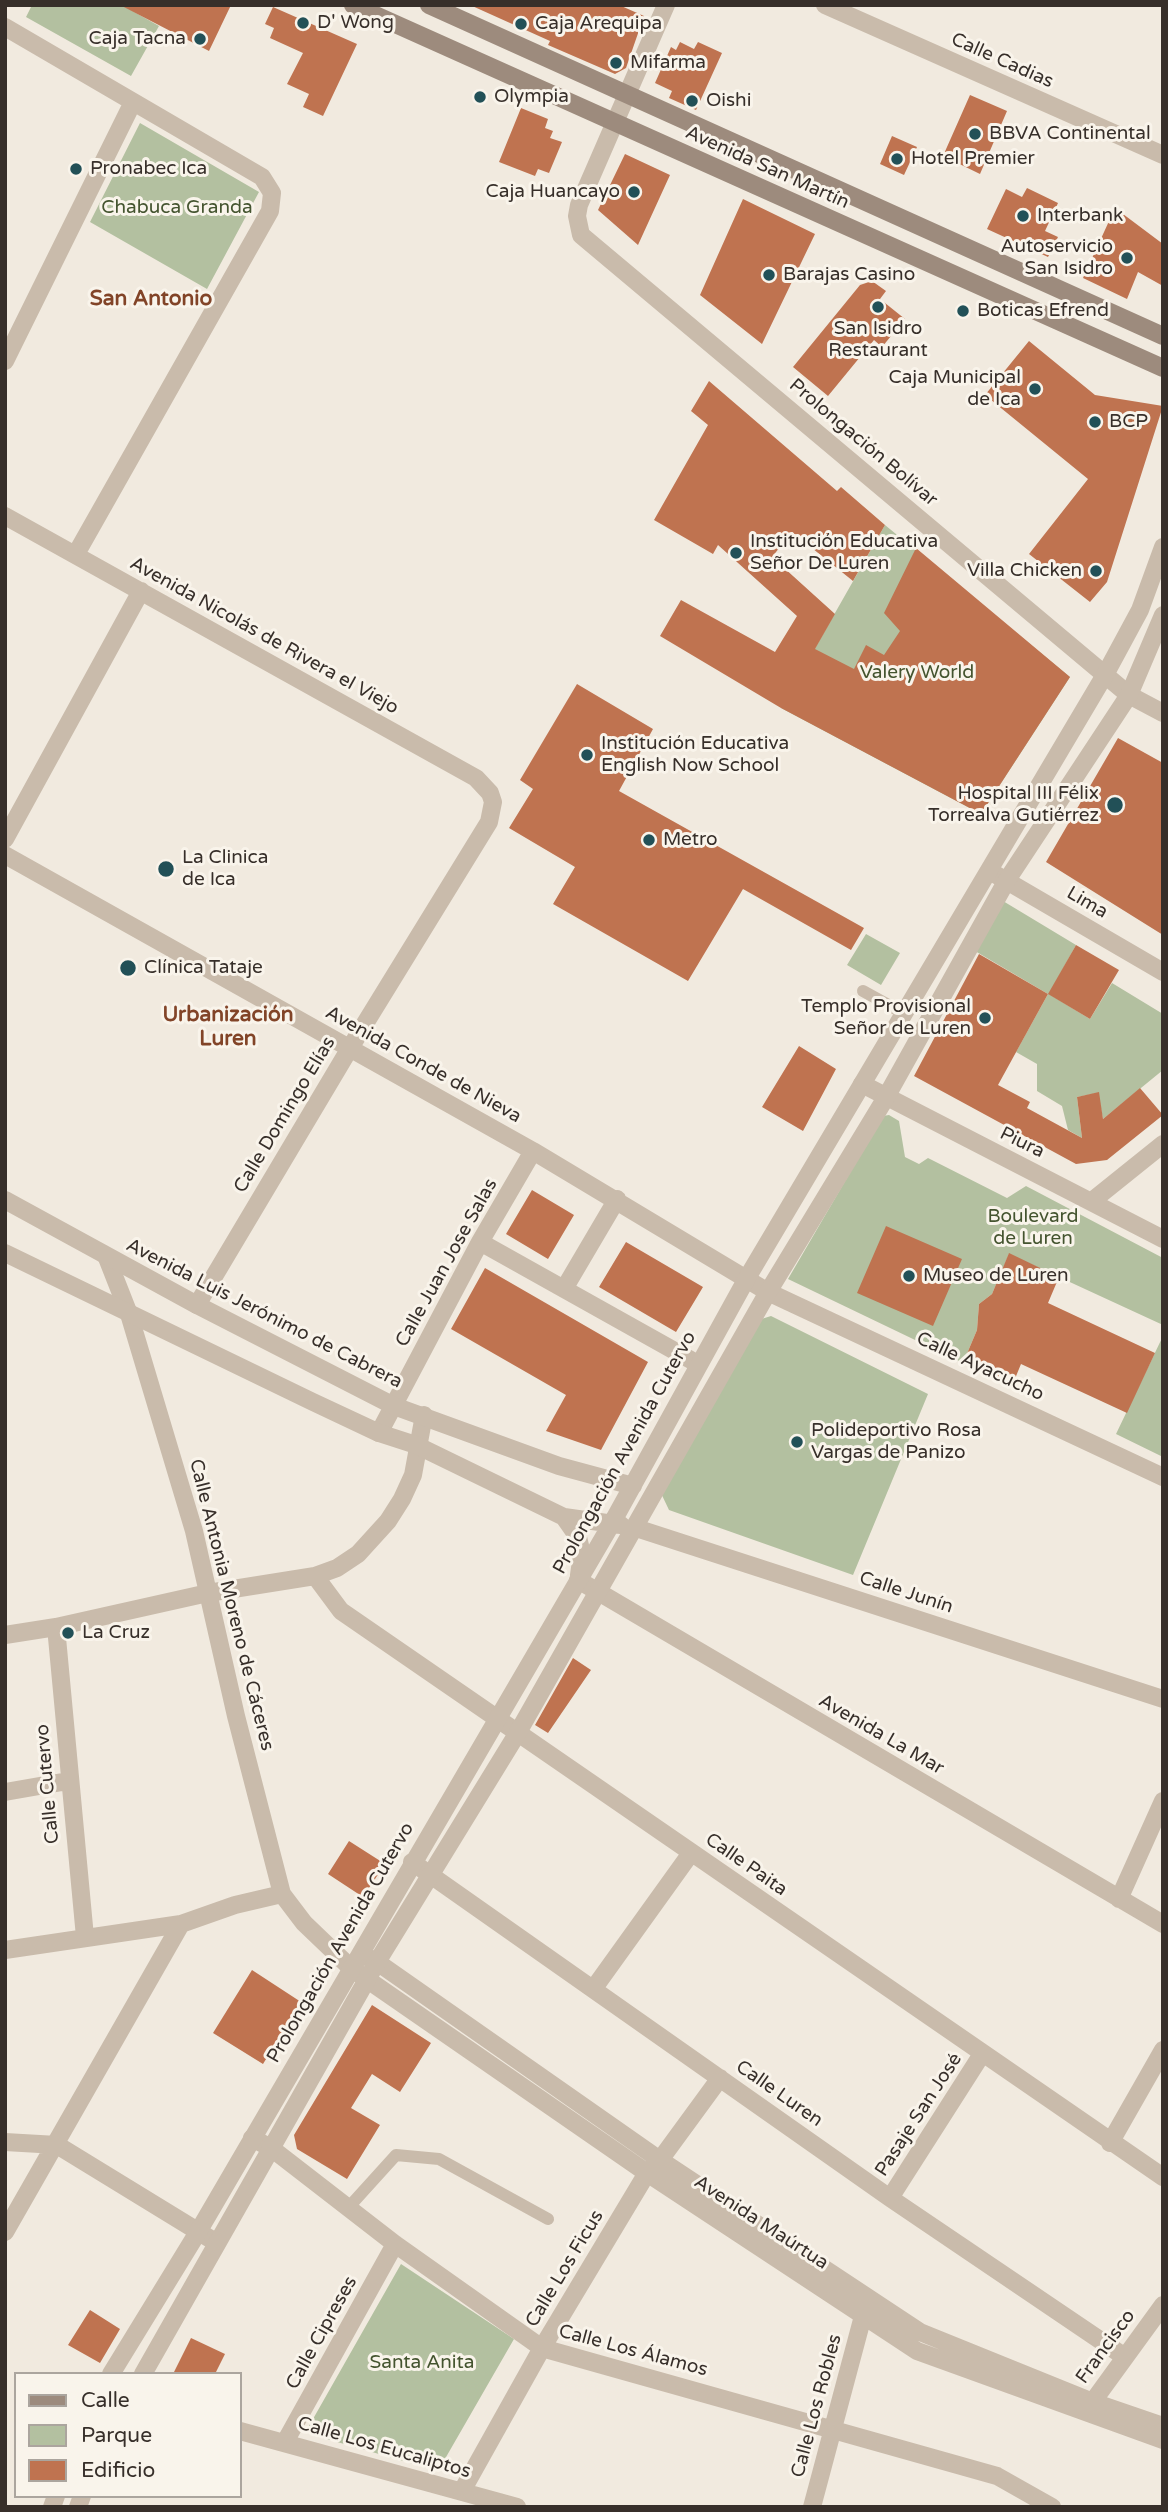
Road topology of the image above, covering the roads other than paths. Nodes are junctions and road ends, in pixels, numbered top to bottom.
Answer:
1 (353, 5) edge
2 (429, 5) edge
3 (666, 5) edge
4 (825, 5) edge
5 (454, 10) edge
6 (5, 27) edge
7 (627, 96) junction
8 (133, 102) junction
9 (615, 123) junction
10 (1163, 155) edge
11 (1163, 336) edge
12 (5, 361) edge
13 (1163, 368) edge
14 (5, 516) edge
15 (1163, 547) edge
16 (76, 554) junction
17 (141, 591) junction
18 (1163, 615) edge
19 (1106, 673) junction
20 (1129, 695) junction
21 (1163, 713) edge
22 (493, 803) joint
23 (5, 839) edge
24 (5, 855) edge
25 (990, 871) junction
26 (1007, 880) junction
27 (1163, 972) edge
28 (863, 991) dead end
29 (903, 1013) junction
30 (350, 1048) junction
31 (862, 1084) junction
32 (885, 1099) junction
33 (1163, 1144) edge
34 (533, 1151) junction
35 (617, 1199) junction
36 (5, 1200) edge
37 (1092, 1201) junction
38 (1163, 1239) edge
39 (480, 1242) junction
40 (5, 1253) edge
41 (107, 1258) junction
42 (747, 1278) junction
43 (564, 1289) junction
44 (774, 1294) junction
45 (197, 1305) junction
46 (129, 1314) junction
47 (698, 1364) junction
48 (394, 1406) junction
49 (424, 1415) junction
50 (379, 1433) junction
51 (416, 1445) junction
52 (1163, 1477) edge
53 (633, 1486) junction
54 (564, 1517) junction
55 (612, 1523) junction
56 (636, 1528) junction
57 (315, 1576) junction
58 (579, 1580) junction
59 (596, 1592) junction
60 (208, 1593) junction
61 (56, 1627) junction
62 (5, 1634) edge
63 (1163, 1699) edge
64 (498, 1719) junction
65 (517, 1734) junction
66 (68, 1781) junction
67 (5, 1792) edge
68 (1163, 1801) edge
69 (691, 1853) junction
70 (412, 1862) junction
71 (430, 1872) junction
72 (282, 1894) junction
73 (1119, 1899) junction
74 (181, 1924) junction
75 (1163, 1924) edge
76 (85, 1937) junction
77 (5, 1950) edge
78 (356, 1961) junction
79 (373, 1970) junction
80 (594, 1988) junction
81 (1163, 2050) edge
82 (982, 2054) junction
83 (720, 2078) junction
84 (252, 2138) junction
85 (5, 2142) edge
86 (1110, 2143) junction
87 (57, 2145) junction
88 (271, 2148) junction
89 (660, 2160) junction
90 (647, 2173) junction
91 (1163, 2177) edge
92 (890, 2198) junction
93 (348, 2208) junction
94 (548, 2219) dead end
95 (5, 2232) edge
96 (198, 2232) junction
97 (217, 2243) junction
98 (395, 2244) junction
99 (1163, 2305) edge
100 (863, 2316) junction
101 (542, 2347) junction
102 (1125, 2357) junction
103 (112, 2372) edge
104 (144, 2372) edge
105 (1088, 2408) junction
106 (1163, 2426) edge
107 (834, 2428) junction
108 (242, 2431) edge
109 (1163, 2440) edge
110 (285, 2442) junction
111 (462, 2491) junction
112 (516, 2507) edge
113 (812, 2507) edge
114 (1052, 2507) edge

1 - 9 main road, Avenida San Martín
2 - 5 main road, Avenida San Martín
3 - 7 street
4 - 10 street, Calle Cadias
5 - 7 main road, Avenida San Martín
6 - 8 street
7 - 9 street
7 - 11 main road, Avenida San Martín
8 - 12 street
8 - 16 street
9 - 13 main road, Avenida San Martín
9 - 19 street, Prolongación Bolívar
14 - 16 street, Avenida Nicolás de Rivera el Viejo
15 - 19 street, Prolongación Avenida Cutervo
16 - 17 street, Avenida Nicolás de Rivera el Viejo
17 - 22 street, Avenida Nicolás de Rivera el Viejo
17 - 23 street
18 - 20 street
19 - 20 street, Prolongación Bolívar
19 - 25 street, Prolongación Avenida Cutervo
20 - 21 street, Prolongación Bolívar
20 - 26 street
22 - 30 street, Calle Domingo Elías
24 - 30 street, Avenida Conde de Nieva
25 - 26 street, Lima
25 - 29 street, Prolongación Avenida Cutervo
26 - 27 street, Lima
26 - 32 street
28 - 29 lane
29 - 31 street, Prolongación Avenida Cutervo
30 - 34 street, Avenida Conde de Nieva
30 - 45 street, Calle Domingo Elías
31 - 32 street, Piura
31 - 42 street, Prolongación Avenida Cutervo
32 - 37 street, Piura
32 - 44 street
33 - 37 street
34 - 35 street, Avenida Conde de Nieva
34 - 39 street, Calle Juan Jose Salas
35 - 42 street, Avenida Conde de Nieva
35 - 43 street
36 - 41 street, Avenida Luis Jerónimo de Cabrera
37 - 38 street, Piura
39 - 43 street
39 - 48 street, Calle Juan Jose Salas
40 - 46 street
41 - 45 street, Avenida Luis Jerónimo de Cabrera
41 - 46 street, Calle Antonia Moreno de Cáceres
42 - 44 street, Avenida Conde de Nieva
42 - 47 street, Prolongación Avenida Cutervo
43 - 47 street
44 - 52 street, Calle Ayacucho
44 - 56 street
45 - 48 street, Avenida Luis Jerónimo de Cabrera
46 - 50 street
46 - 60 street, Calle Antonia Moreno de Cáceres
47 - 53 street, Prolongación Avenida Cutervo
48 - 49 street, Avenida Luis Jerónimo de Cabrera
48 - 50 street, Calle Juan Jose Salas
49 - 51 street
49 - 53 street, Avenida Luis Jerónimo de Cabrera
50 - 51 street
51 - 54 street
51 - 57 street
53 - 55 street, Prolongación Avenida Cutervo
54 - 55 street
54 - 58 street
55 - 56 street
55 - 58 street, Prolongación Avenida Cutervo
56 - 59 street
56 - 63 street, Calle Junín
57 - 60 street
57 - 64 street, Calle Paita
58 - 59 street, Avenida La Mar
58 - 64 street, Prolongación Avenida Cutervo
59 - 65 street
59 - 73 street, Avenida La Mar
60 - 61 street
60 - 72 street, Calle Antonia Moreno de Cáceres
61 - 62 street
61 - 66 street, Calle Cutervo
64 - 65 street, Calle Paita
64 - 70 street, Prolongación Avenida Cutervo
65 - 69 street, Calle Paita
65 - 71 street
66 - 67 street
66 - 76 street, Calle Cutervo
68 - 73 street
69 - 80 street
69 - 82 street, Calle Paita
70 - 71 street, Calle Luren
70 - 78 street, Prolongación Avenida Cutervo
71 - 79 street
71 - 80 street, Calle Luren
72 - 74 street
72 - 78 street, Calle Antonia Moreno de Cáceres
73 - 75 street, Avenida La Mar
74 - 76 street
74 - 87 street
76 - 77 street
78 - 79 street
78 - 84 street, Prolongación Avenida Cutervo
79 - 88 street
79 - 89 street, Avenida Maúrtua
79 - 90 street, Avenida Maúrtua
80 - 83 street, Calle Luren
81 - 86 street
82 - 86 street, Calle Paita
82 - 92 street, Pasaje San José
83 - 89 street, Calle Los Ficus
83 - 92 street, Calle Luren
84 - 88 street, Calle Los Álamos
84 - 96 street, Prolongación Avenida Cutervo
85 - 87 street
86 - 91 street, Calle Paita
87 - 95 street
87 - 96 street
88 - 93 street, Calle Los Álamos
88 - 97 street
89 - 90 street, Calle Los Ficus
89 - 105 street, Avenida Maúrtua
90 - 100 street, Avenida Maúrtua
90 - 101 street, Calle Los Ficus
92 - 102 street, Calle Luren
93 - 94 lane
93 - 98 street, Calle Los Álamos
96 - 97 street
96 - 103 street, Prolongación Avenida Cutervo
97 - 104 street
98 - 101 street, Calle Los Álamos
98 - 110 street, Calle Cipreses
99 - 102 street, Francisco
100 - 105 street, Avenida Maúrtua
100 - 107 street, Calle Los Robles
101 - 107 street, Calle Los Álamos
101 - 111 street, Calle Los Ficus
102 - 105 street, Francisco
105 - 106 street, Avenida Maúrtua
105 - 109 street, Avenida Maúrtua
107 - 113 street, Calle Los Robles
107 - 114 street, Calle Los Álamos
108 - 110 street, Calle Los Eucaliptos
110 - 111 street, Calle Los Eucaliptos
111 - 112 street, Calle Los Eucaliptos

